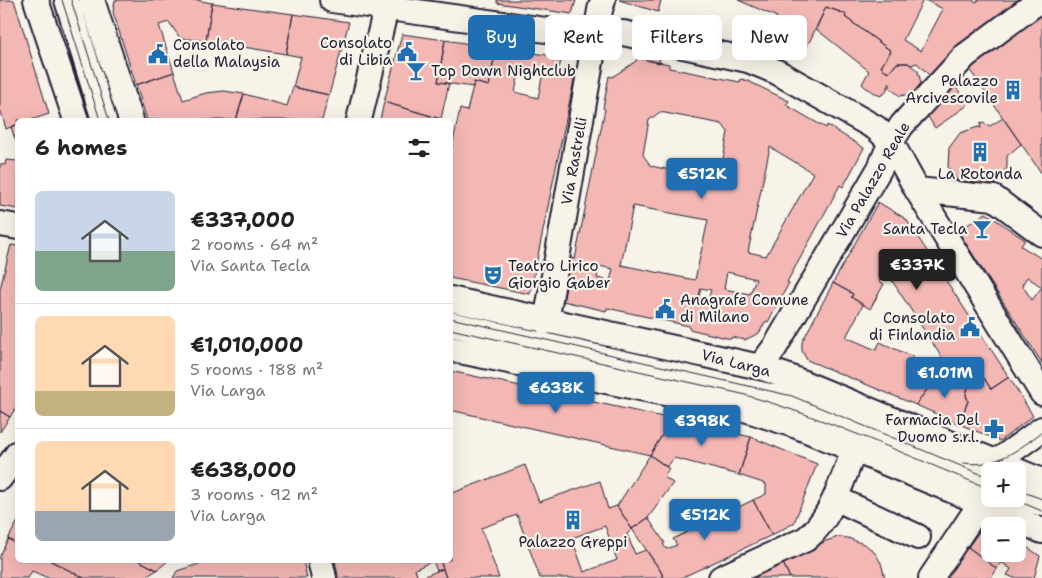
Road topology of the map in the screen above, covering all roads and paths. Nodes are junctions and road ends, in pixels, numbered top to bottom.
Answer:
1 (36, 0) edge
2 (67, 0) edge
3 (92, 0) edge
4 (332, 0) edge
5 (603, 0) edge
6 (1040, 0) edge
7 (387, 4) edge
8 (599, 15) edge
9 (545, 29) edge
10 (622, 33) edge
11 (592, 60) edge
12 (75, 118) edge
13 (103, 118) edge
14 (130, 118) edge
15 (358, 118) edge
16 (891, 142) junction
17 (916, 190) junction
18 (0, 224) edge
19 (15, 227) edge
20 (1042, 234) edge
21 (453, 300) edge
22 (546, 322) junction
23 (453, 325) edge
24 (453, 350) edge
25 (760, 367) junction
26 (1042, 393) edge
27 (1042, 429) edge
28 (854, 450) junction
29 (981, 462) edge
30 (1009, 462) edge
31 (981, 467) edge
32 (1026, 477) edge
33 (1042, 481) edge
34 (834, 498) junction
35 (1026, 498) edge
36 (1042, 504) edge
37 (1021, 507) edge
38 (975, 512) dead end
39 (1035, 528) edge
40 (918, 537) dead end
41 (721, 578) edge
42 (930, 578) edge

1 - 12 street
2 - 13 street
3 - 14 street
4 - 7 street
5 - 8 street, Via Rastrelli
6 - 16 street, Via Palazzo Reale
7 - 9 street
7 - 15 street
10 - 16 street
11 - 22 street, Via Rastrelli
16 - 17 street
16 - 25 street, Via Palazzo Reale
17 - 20 street
17 - 26 street
18 - 19 street
21 - 22 street, Via Larga
22 - 25 street, Via Larga
23 - 31 street, Via Larga
24 - 28 street
25 - 29 street, Via Larga
27 - 30 street
28 - 34 street
28 - 39 street
32 - 33 street, Via Larga
34 - 40 street
34 - 41 street
35 - 36 street
37 - 39 street
38 - 42 street

